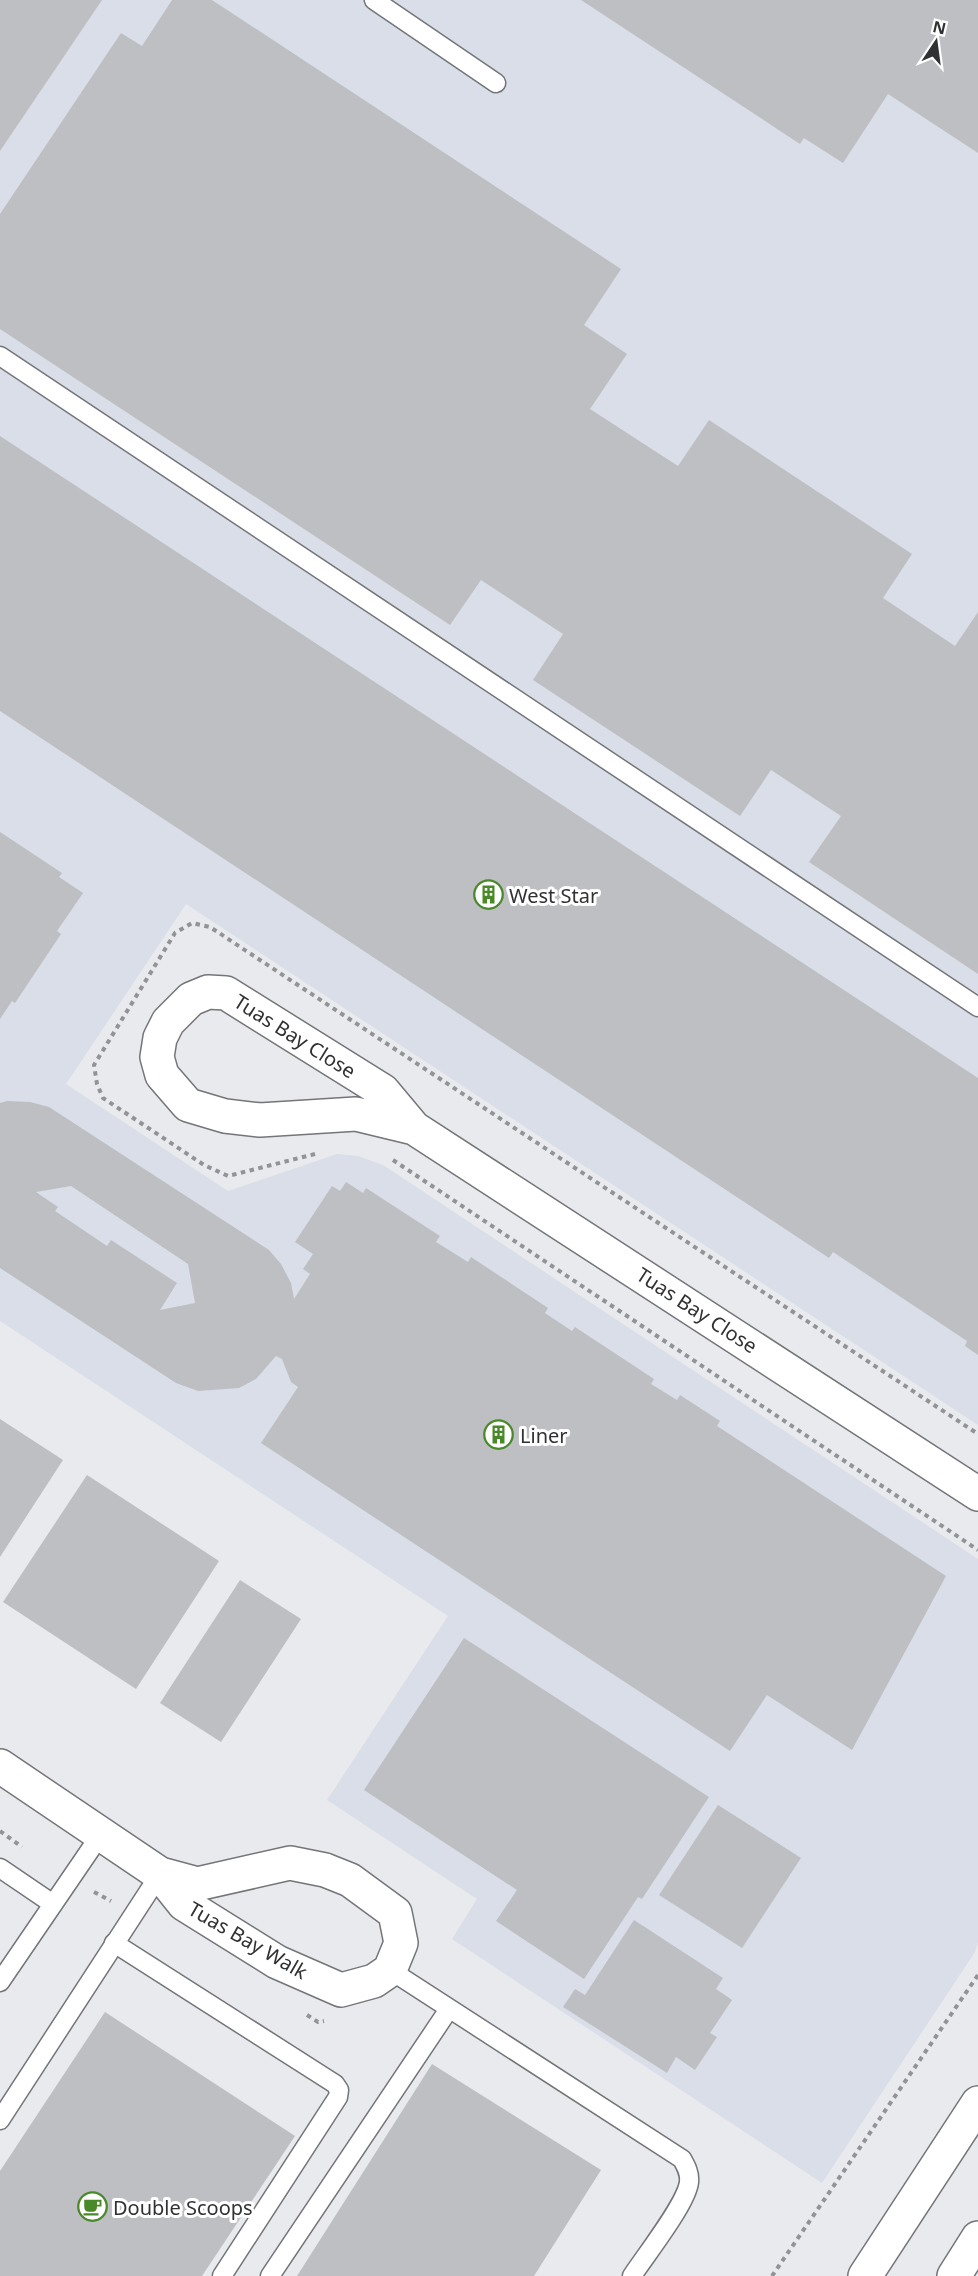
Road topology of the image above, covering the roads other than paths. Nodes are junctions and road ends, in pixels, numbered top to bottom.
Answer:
1 (374, 0) edge
2 (496, 82) dead end
3 (0, 356) edge
4 (978, 1007) edge
5 (414, 1128) junction
6 (978, 1494) edge
7 (0, 1766) edge
8 (101, 1834) junction
9 (0, 1868) edge
10 (160, 1874) junction
11 (53, 1904) junction
12 (114, 1943) junction
13 (390, 1970) junction
14 (0, 1982) edge
15 (449, 2009) junction
16 (978, 2103) edge
17 (0, 2120) edge
18 (978, 2238) edge
19 (222, 2276) edge
20 (270, 2276) edge
21 (632, 2276) edge
22 (865, 2276) edge
23 (954, 2276) edge

1 - 2 lane
3 - 4 lane
5 - 5 street, Tuas Bay Close
5 - 6 street, Tuas Bay Close
7 - 8 street, Tuas Bay Walk
8 - 10 street, Tuas Bay Walk
8 - 11 lane
9 - 11 lane
10 - 12 lane
10 - 13 street, Tuas Bay Walk
10 - 13 street, Tuas Bay Walk
11 - 14 lane
12 - 17 lane
12 - 19 lane
13 - 15 lane
15 - 20 lane
15 - 21 lane
16 - 22 street
18 - 23 street

